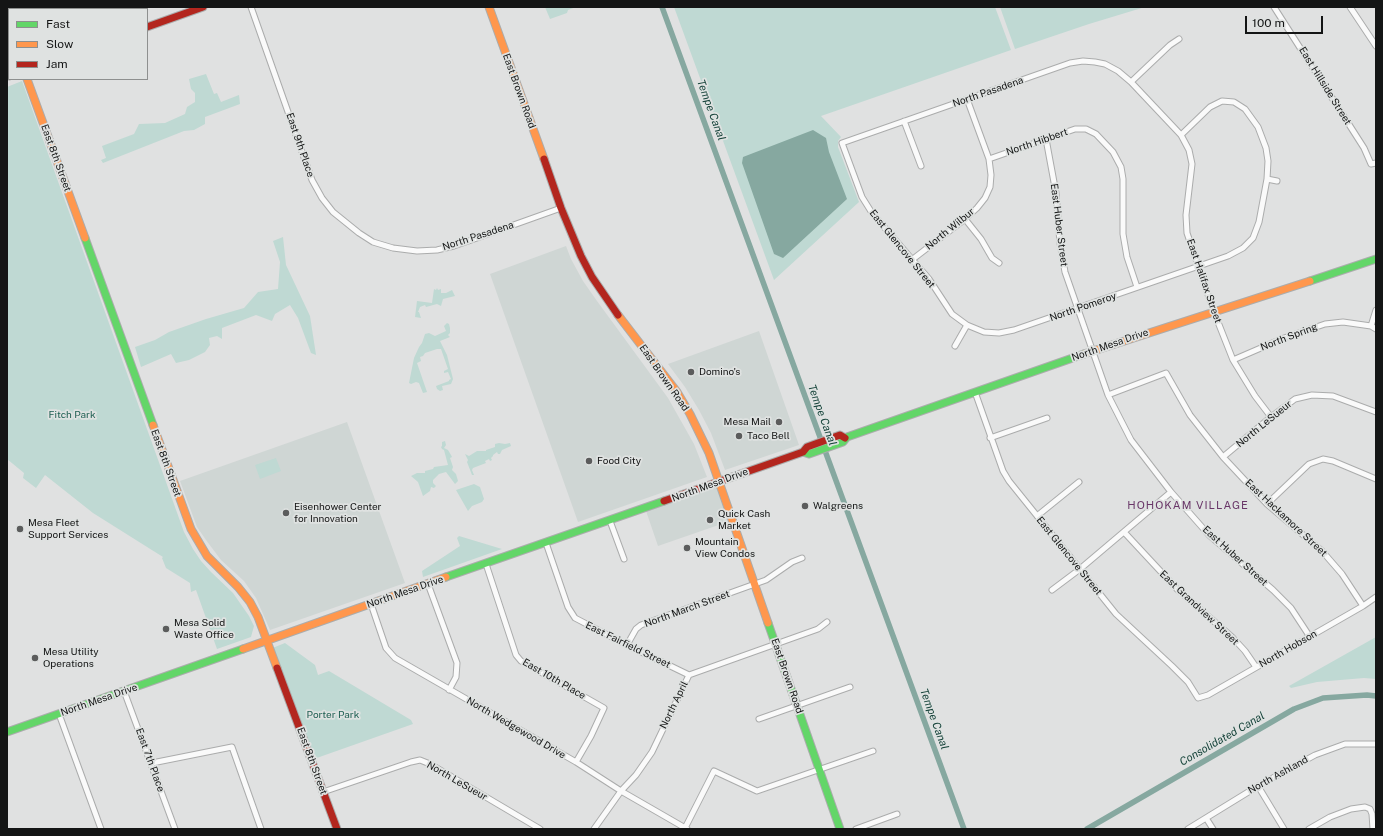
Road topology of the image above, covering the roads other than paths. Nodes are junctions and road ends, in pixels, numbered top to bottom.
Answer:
1 (203, 7) edge
2 (251, 7) edge
3 (489, 7) edge
4 (1274, 7) edge
5 (1350, 7) edge
6 (148, 27) edge
7 (1179, 39) dead end
8 (1376, 46) edge
9 (27, 80) edge
10 (1131, 82) junction
11 (967, 99) junction
12 (904, 121) junction
13 (1181, 135) junction
14 (1046, 139) junction
15 (842, 143) joint
16 (989, 159) junction
17 (1375, 164) edge
18 (921, 166) dead end
19 (1267, 179) junction
20 (1277, 181) dead end
21 (561, 208) junction
22 (965, 219) junction
23 (393, 248) joint
24 (913, 259) junction
25 (1376, 259) edge
26 (999, 263) dead end
27 (1198, 266) junction
28 (1138, 287) junction
29 (1078, 309) junction
30 (1376, 310) edge
31 (1214, 312) junction
32 (967, 325) junction
33 (1374, 328) edge
34 (955, 346) dead end
35 (1092, 351) junction
36 (1233, 360) junction
37 (974, 392) junction
38 (1108, 395) junction
39 (1376, 412) edge
40 (1271, 417) junction
41 (1047, 418) dead end
42 (990, 438) junction
43 (1223, 458) junction
44 (1376, 479) edge
45 (720, 482) junction
46 (1079, 482) dead end
47 (1171, 492) junction
48 (1267, 504) junction
49 (1037, 516) junction
50 (610, 521) junction
51 (1124, 532) junction
52 (546, 543) junction
53 (802, 558) dead end
54 (624, 559) dead end
55 (486, 564) junction
56 (1080, 569) junction
57 (428, 584) junction
58 (755, 584) junction
59 (1052, 590) dead end
60 (1376, 598) edge
61 (371, 604) junction
62 (1363, 606) junction
63 (827, 622) dead end
64 (1310, 637) junction
65 (267, 640) junction
66 (776, 644) junction
67 (627, 645) junction
68 (1256, 667) junction
69 (689, 675) junction
70 (850, 687) dead end
71 (449, 690) junction
72 (124, 691) junction
73 (1198, 698) joint
74 (798, 706) junction
75 (59, 714) junction
76 (759, 719) dead end
77 (7, 732) edge
78 (1376, 744) edge
79 (873, 751) dead end
80 (576, 762) junction
81 (152, 763) junction
82 (820, 770) junction
83 (1258, 786) junction
84 (621, 791) junction
85 (323, 792) junction
86 (897, 814) dead end
87 (1206, 818) junction
88 (686, 828) edge
89 (101, 829) edge
90 (175, 829) edge
91 (261, 829) edge
92 (337, 829) edge
93 (540, 829) edge
94 (594, 829) edge
95 (840, 829) edge
96 (856, 829) edge
97 (1188, 829) edge
98 (1213, 829) edge
99 (1284, 829) edge
100 (1309, 829) edge
101 (1374, 829) edge

1 - 6 main road
2 - 23 street, East 9th Place
3 - 21 main road, East Brown Road
4 - 17 street, East Hillside Street
5 - 8 street
7 - 10 street
9 - 65 main road, East 8th Street
10 - 11 street, North Pasadena
10 - 13 street, East Halifax Street
11 - 12 street, North Pasadena
11 - 16 street
12 - 15 street, North Pasadena
12 - 18 street
13 - 19 street, North Pomeroy
13 - 27 street, East Halifax Street
14 - 16 street, North Hibbert
14 - 28 street, North Hibbert
14 - 29 street, East Huber Street
15 - 24 street, East Glencove Street
16 - 22 street, North Wilbur
19 - 20 street
19 - 27 street, North Pomeroy
21 - 23 street, North Pasadena
21 - 45 main road, East Brown Road
22 - 24 street, North Wilbur
22 - 26 street
24 - 32 street, East Glencove Street
25 - 31 main road, North Mesa Drive
27 - 28 street, North Pomeroy
27 - 31 street, East Halifax Street
28 - 29 street, North Pomeroy
29 - 32 street, North Pomeroy
29 - 35 street, East Huber Street
30 - 33 street
31 - 35 main road, North Mesa Drive
31 - 36 street, East Halifax Street
32 - 34 street
33 - 36 street, North Spring
35 - 37 main road, North Mesa Drive
35 - 38 street, East Huber Street
36 - 40 street, East Halifax Street
37 - 42 street, East Glencove Street
37 - 45 main road, North Mesa Drive
38 - 43 street, East Hackamore Street
38 - 47 street, East Huber Street
39 - 40 street, North LeSueur
40 - 43 street, North LeSueur
41 - 42 street
42 - 49 street, East Glencove Street
43 - 48 street, East Hackamore Street
44 - 48 street
45 - 50 main road, North Mesa Drive
45 - 58 main road, East Brown Road
46 - 49 street
47 - 51 street
47 - 64 street, East Huber Street
48 - 62 street, East Hackamore Street
49 - 56 street, East Glencove Street
50 - 52 main road, North Mesa Drive
50 - 54 street
51 - 56 street
51 - 68 street, East Grandview Street
52 - 55 main road, North Mesa Drive
52 - 67 street, East Fairfield Street
53 - 58 street, North March Street
55 - 57 main road, North Mesa Drive
55 - 80 street, East 10th Place
56 - 59 street
56 - 73 street, East Glencove Street
57 - 61 main road, North Mesa Drive
57 - 71 street
58 - 66 main road, East Brown Road
58 - 67 street, North March Street
60 - 62 street, North Hobson
61 - 65 main road, North Mesa Drive
61 - 71 street, North Wedgewood Drive
62 - 64 street, North Hobson
63 - 66 street, North April
64 - 68 street, North Hobson
65 - 72 main road, North Mesa Drive
65 - 85 main road, East 8th Street
66 - 69 street, North April
66 - 74 main road, East Brown Road
67 - 69 street, East Fairfield Street
68 - 73 street, North Hobson
69 - 84 street, North April
70 - 74 street
71 - 80 street, North Wedgewood Drive
72 - 75 main road, North Mesa Drive
72 - 81 street, East 7th Place
74 - 76 street
74 - 82 main road, East Brown Road
75 - 77 main road, North Mesa Drive
75 - 89 street
78 - 83 street, North Ashland
79 - 82 street
80 - 84 street, North Wedgewood Drive
81 - 90 street, East 7th Place
81 - 91 street
82 - 88 street
82 - 95 main road, East Brown Road
83 - 87 street, North Ashland
83 - 99 street
84 - 88 street, North Wedgewood Drive
84 - 94 street, North April
85 - 92 main road, East 8th Street
85 - 93 street, North LeSueur
86 - 96 street
87 - 97 street, North Ashland
87 - 98 street
100 - 101 street

